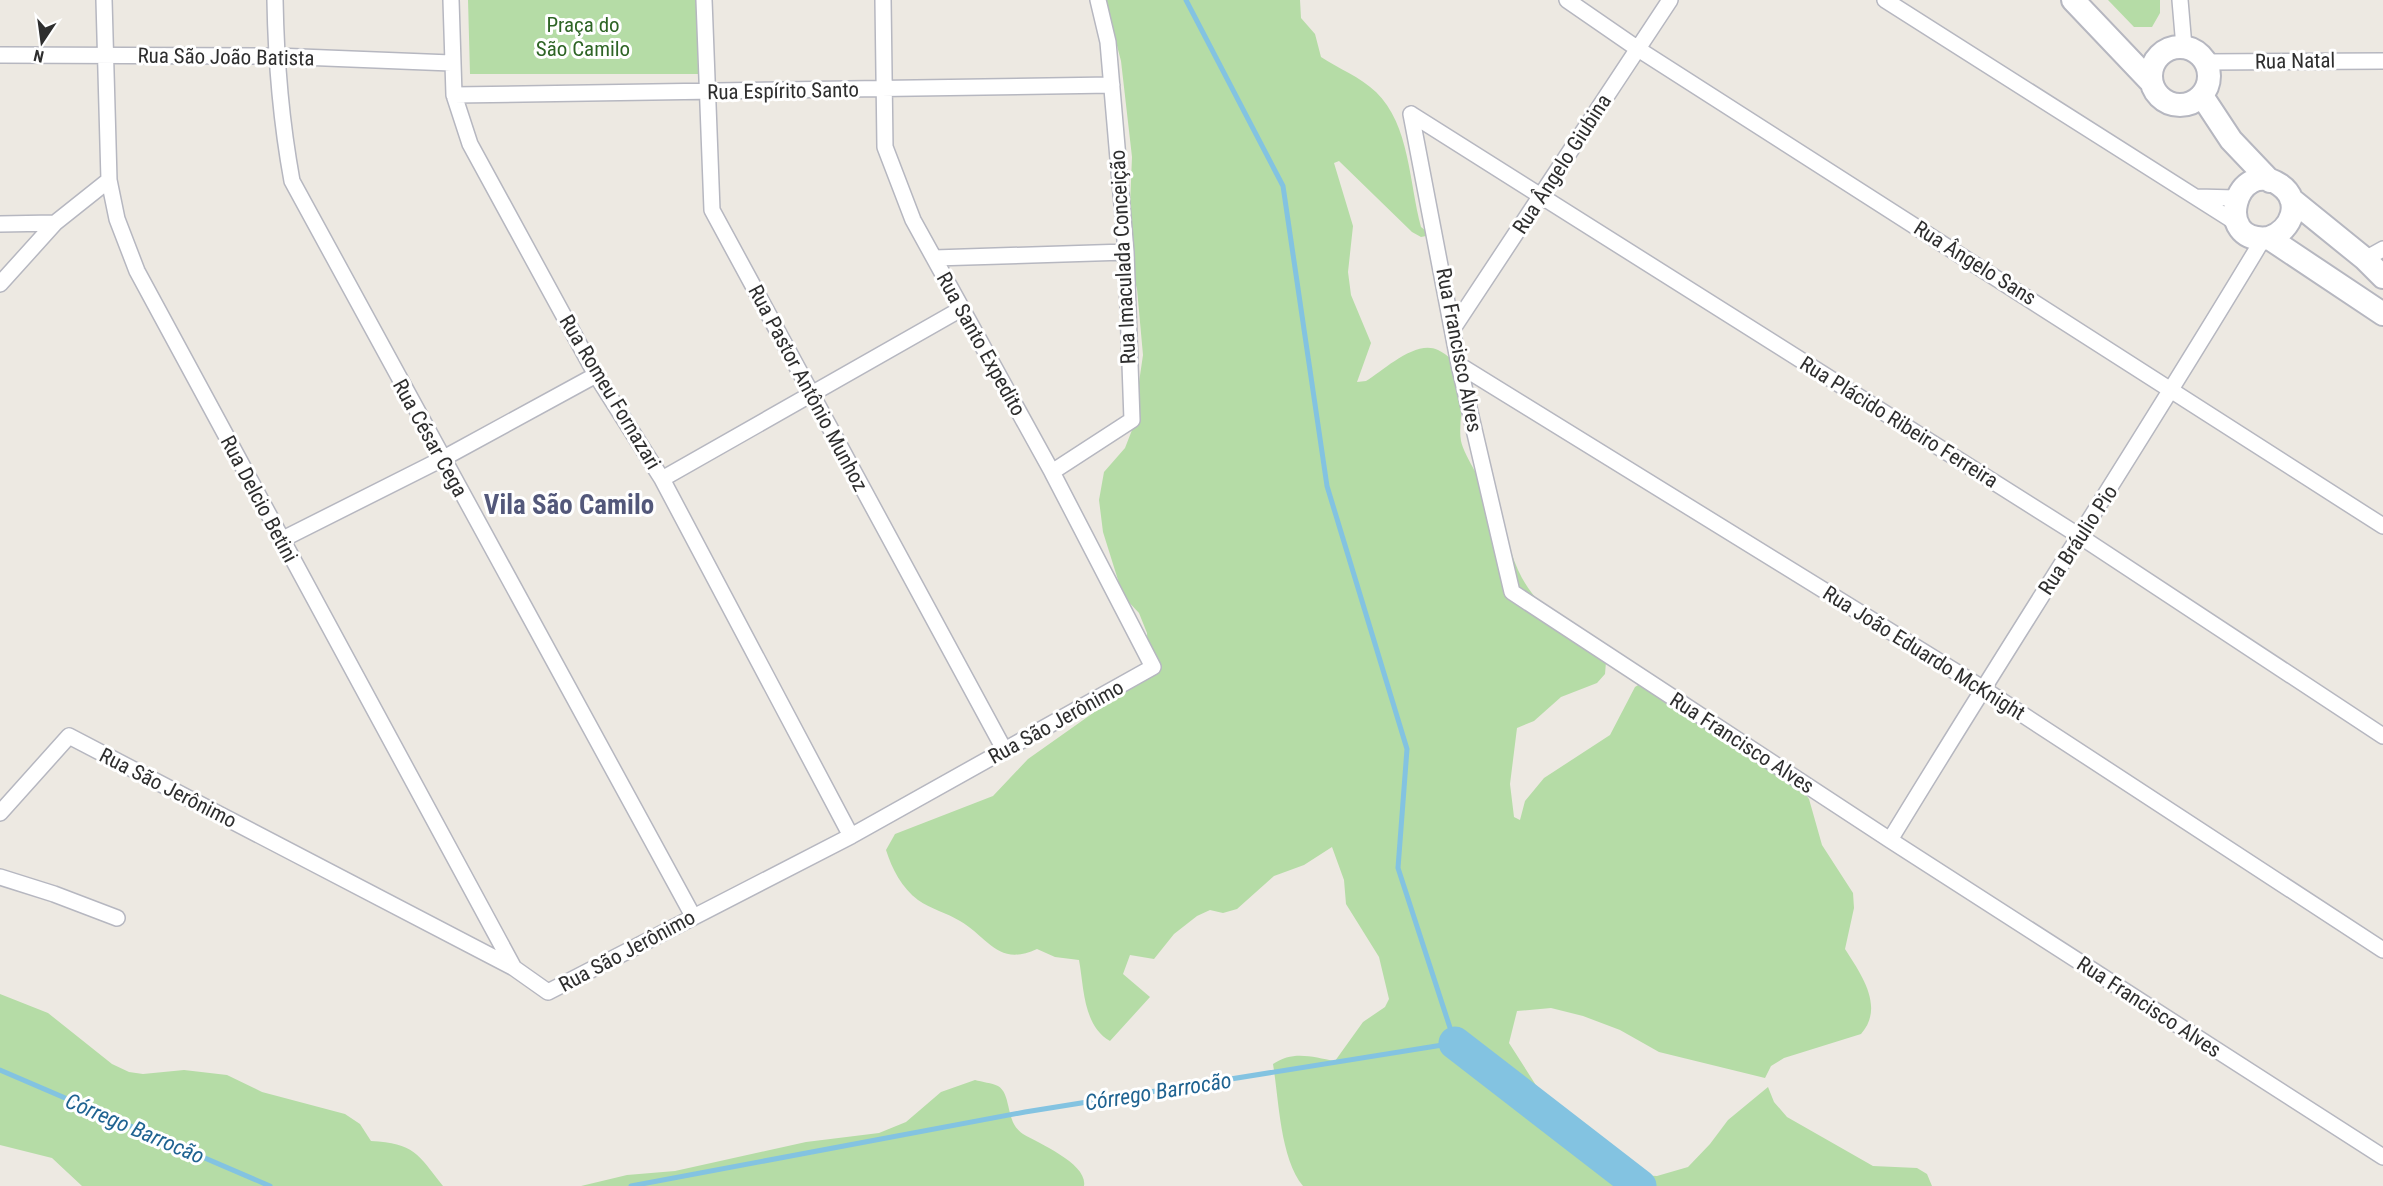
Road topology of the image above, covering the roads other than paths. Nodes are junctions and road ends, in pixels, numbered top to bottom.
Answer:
1 (104, 0) edge
2 (275, 0) edge
3 (451, 0) edge
4 (704, 0) edge
5 (883, 0) edge
6 (1098, 0) edge
7 (1567, 0) edge
8 (1670, 0) edge
9 (1885, 0) edge
10 (2073, 0) edge
11 (2180, 0) edge
12 (2184, 47) junction
13 (2118, 48) junction
14 (1638, 49) junction
15 (0, 55) edge
16 (104, 55) junction
17 (276, 56) junction
18 (2158, 56) junction
19 (2383, 61) edge
20 (2206, 62) junction
21 (451, 63) junction
22 (2151, 82) junction
23 (1112, 85) junction
24 (882, 90) junction
25 (706, 92) junction
26 (454, 94) junction
27 (2194, 101) junction
28 (1411, 114) joint
29 (109, 180) junction
30 (2270, 181) junction
31 (2241, 192) junction
32 (1541, 197) junction
33 (2197, 197) junction
34 (2291, 199) junction
35 (54, 223) junction
36 (0, 224) edge
37 (2238, 225) junction
38 (2266, 239) junction
39 (1126, 252) junction
40 (2374, 254) edge
41 (934, 258) junction
42 (2383, 277) edge
43 (2326, 278) junction
44 (0, 284) edge
45 (961, 309) junction
46 (2383, 314) edge
47 (1454, 327) junction
48 (1459, 365) junction
49 (596, 375) junction
50 (2173, 389) junction
51 (811, 395) junction
52 (442, 459) junction
53 (1052, 472) junction
54 (662, 478) junction
55 (2383, 526) edge
56 (2081, 537) junction
57 (281, 540) junction
58 (1153, 667) joint
59 (1982, 688) junction
60 (2383, 736) edge
61 (1005, 751) junction
62 (0, 813) edge
63 (850, 836) junction
64 (1890, 840) junction
65 (0, 878) edge
66 (693, 916) junction
67 (117, 918) dead end
68 (2383, 950) edge
69 (514, 968) junction
70 (2383, 1157) edge

1 - 16 street, Rua Delcio Betini
2 - 17 street, Rua César Cega
3 - 21 street, Rua Romeu Fornazari
4 - 25 street, Rua Pastor Antônio Munhoz
5 - 24 street, Rua Santo Expedito
6 - 23 street, Rua Imaculada Conceição
7 - 14 street, Rua Ângelo Sans
8 - 14 street, Rua Ângelo Giubina
9 - 33 street
10 - 13 main road
11 - 12 street
12 - 18 main road
12 - 20 main road
13 - 18 main road
13 - 22 main road
14 - 32 street, Rua Ângelo Giubina
14 - 50 street, Rua Ângelo Sans
15 - 16 street, Rua São João Batista
16 - 17 street, Rua São João Batista
16 - 29 street, Rua Delcio Betini
17 - 21 street, Rua São João Batista
17 - 52 street, Rua César Cega
18 - 22 main road
19 - 20 street, Rua Natal
20 - 27 main road
21 - 26 street, Rua Romeu Fornazari
22 - 27 main road
23 - 24 street, Rua Espírito Santo
23 - 39 street, Rua Imaculada Conceição
24 - 25 street, Rua Espírito Santo
24 - 41 street, Rua Santo Expedito
25 - 26 street, Rua Espírito Santo
25 - 51 street, Rua Pastor Antônio Munhoz
26 - 49 street, Rua Romeu Fornazari
27 - 30 main road
27 - 31 main road
28 - 32 street, Rua Plácido Ribeiro Ferreira
28 - 47 street, Rua Francisco Alves
29 - 35 street
29 - 57 street, Rua Delcio Betini
30 - 31 main road
30 - 34 main road
31 - 33 street
31 - 37 main road
32 - 47 street, Rua Ângelo Giubina
32 - 56 street, Rua Plácido Ribeiro Ferreira
33 - 37 street
34 - 38 main road
34 - 40 main road
35 - 36 street
35 - 44 street
37 - 38 main road
38 - 43 main road
38 - 50 street, Rua Bráulio Pio
39 - 41 street
39 - 53 street, Rua Imaculada Conceição
40 - 42 main road
40 - 43 main road
41 - 45 street, Rua Santo Expedito
43 - 46 main road
45 - 51 street
45 - 53 street, Rua Santo Expedito
47 - 48 street, Rua Francisco Alves
48 - 59 street, Rua João Eduardo McKnight
48 - 64 street, Rua Francisco Alves
49 - 52 street
49 - 54 street, Rua Romeu Fornazari
50 - 55 street, Rua Ângelo Sans
50 - 56 street, Rua Bráulio Pio
51 - 54 street
51 - 61 street, Rua Pastor Antônio Munhoz
52 - 57 street
52 - 66 street, Rua César Cega
53 - 58 street, Rua Santo Expedito
54 - 63 street, Rua Romeu Fornazari
56 - 59 street, Rua Bráulio Pio
56 - 60 street, Rua Plácido Ribeiro Ferreira
57 - 69 street, Rua Delcio Betini
58 - 61 street, Rua São Jerônimo
59 - 64 street, Rua Bráulio Pio
59 - 68 street, Rua João Eduardo McKnight
61 - 63 street, Rua São Jerônimo
62 - 69 street, Rua São Jerônimo
63 - 66 street, Rua São Jerônimo
64 - 70 street, Rua Francisco Alves
65 - 67 street
66 - 69 street, Rua São Jerônimo

